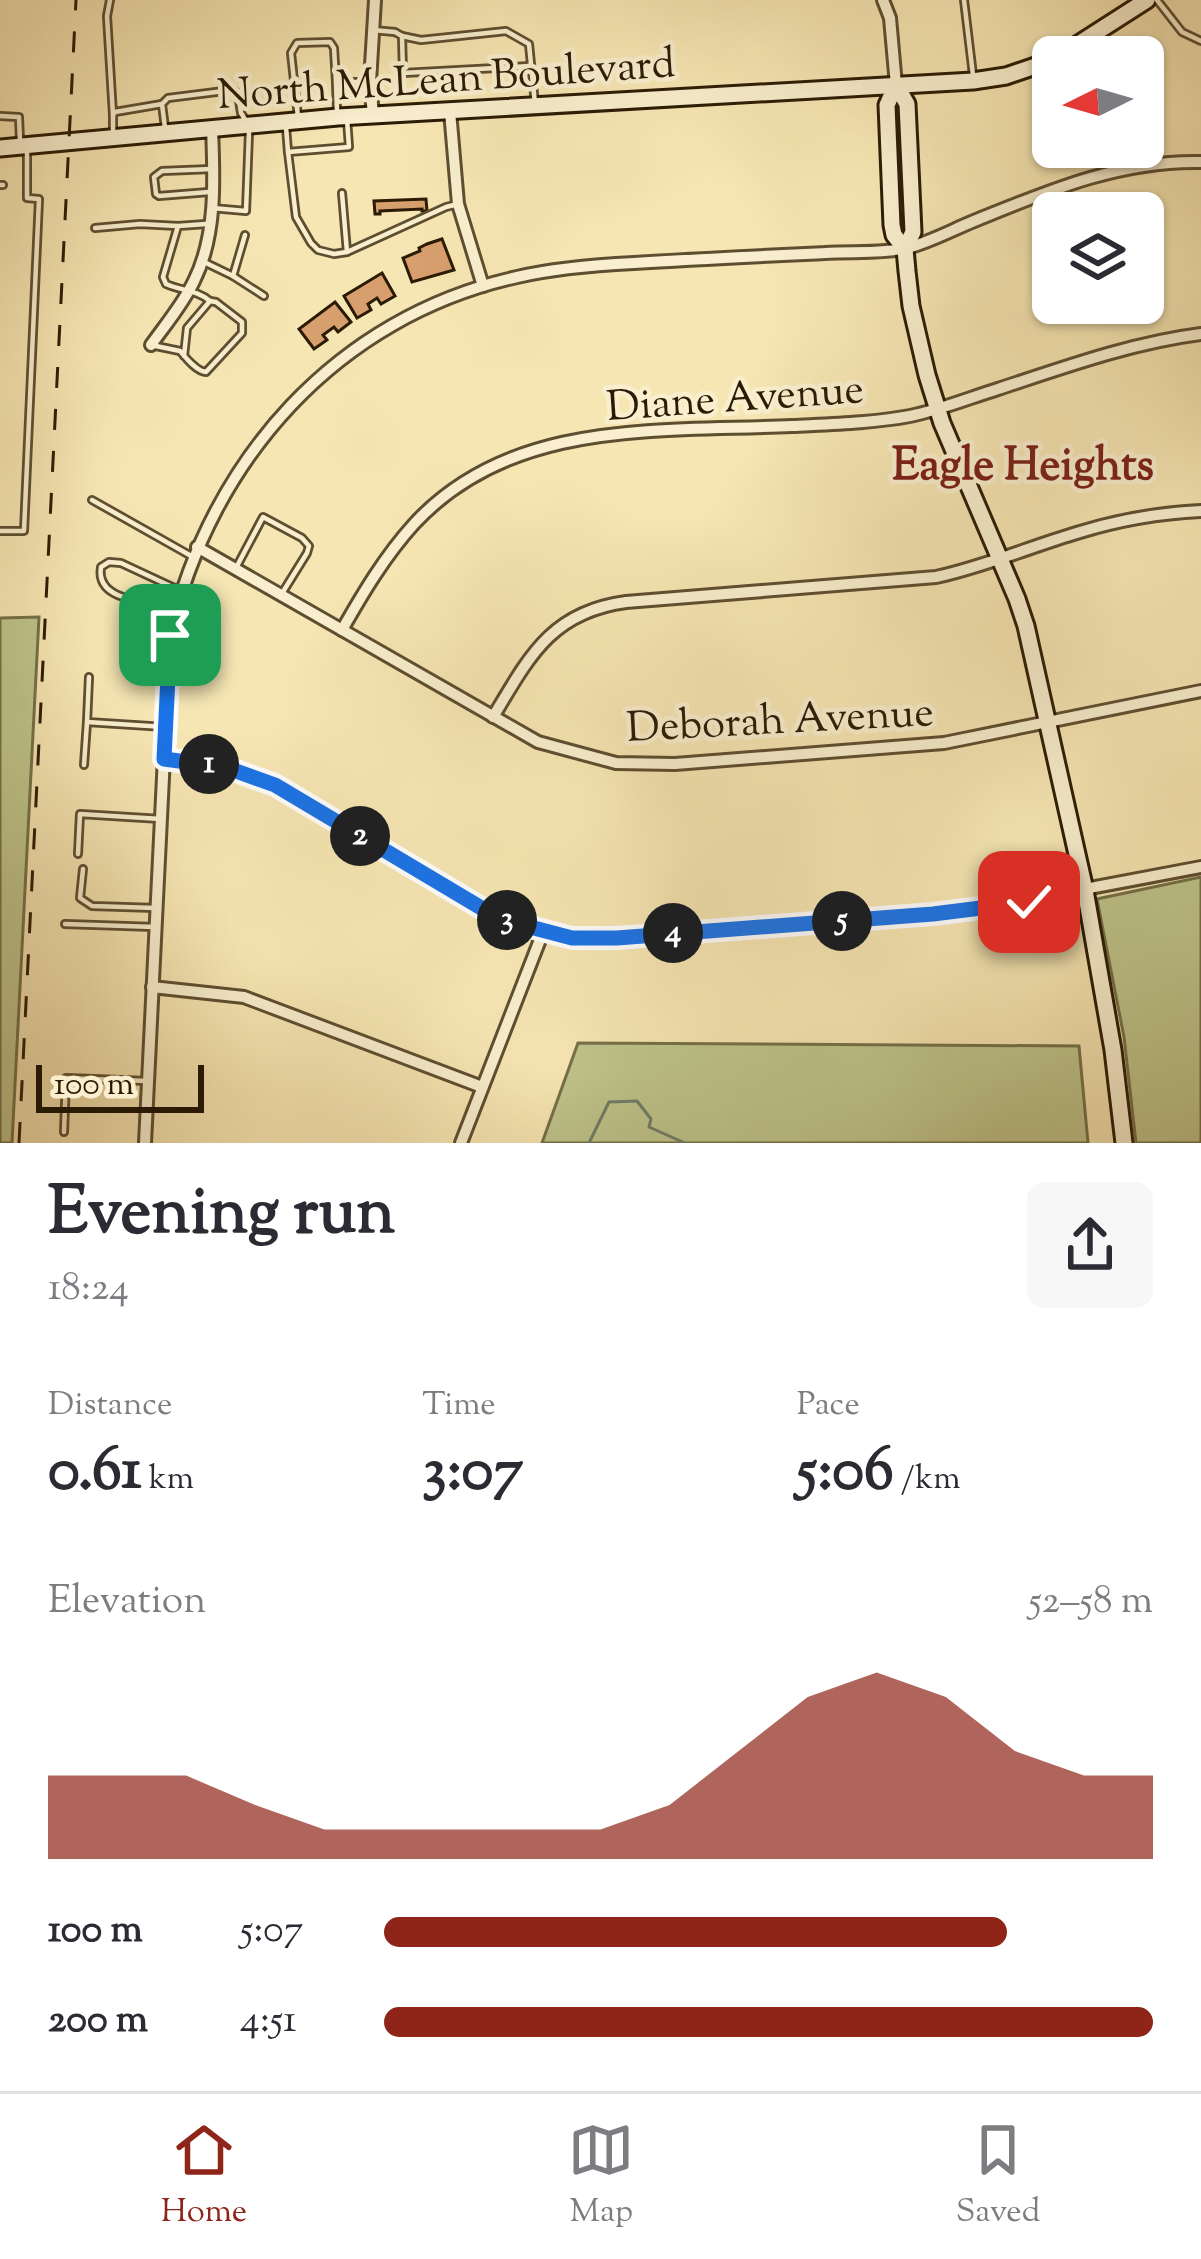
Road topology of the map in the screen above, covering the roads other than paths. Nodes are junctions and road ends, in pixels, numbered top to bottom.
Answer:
1 (110, 0) edge
2 (375, 0) edge
3 (883, 0) edge
4 (964, 0) edge
5 (1147, 0) edge
6 (1157, 0) edge
7 (373, 30) junction
8 (402, 36) junction
9 (1091, 36) edge
10 (1201, 41) edge
11 (531, 66) junction
12 (1032, 67) edge
13 (973, 81) junction
14 (336, 82) junction
15 (370, 82) junction
16 (896, 85) junction
17 (162, 104) junction
18 (536, 104) junction
19 (450, 111) junction
20 (373, 115) junction
21 (0, 116) edge
22 (112, 116) junction
23 (342, 117) junction
24 (292, 121) junction
25 (249, 125) junction
26 (212, 128) junction
27 (165, 133) junction
28 (114, 139) junction
29 (24, 147) junction
30 (0, 148) edge
31 (288, 152) junction
32 (1201, 162) edge
33 (212, 169) junction
34 (212, 192) junction
35 (342, 193) dead end
36 (458, 204) junction
37 (212, 208) junction
38 (211, 224) junction
39 (178, 226) junction
40 (95, 228) dead end
41 (245, 236) dead end
42 (905, 249) junction
43 (347, 252) junction
44 (202, 261) junction
45 (233, 276) junction
46 (483, 286) junction
47 (188, 291) junction
48 (264, 296) dead end
49 (210, 302) junction
50 (1201, 334) edge
51 (151, 345) joint
52 (184, 356) junction
53 (938, 409) junction
54 (92, 500) dead end
55 (1201, 511) edge
56 (0, 531) edge
57 (195, 552) junction
58 (1000, 560) junction
59 (236, 568) junction
60 (182, 591) junction
61 (281, 595) junction
62 (177, 606) junction
63 (342, 630) junction
64 (89, 677) dead end
65 (1201, 691) edge
66 (493, 717) junction
67 (87, 722) junction
68 (1046, 723) junction
69 (165, 727) junction
70 (164, 759) junction
71 (84, 765) dead end
72 (160, 819) junction
73 (79, 854) dead end
74 (1201, 867) edge
75 (83, 869) dead end
76 (1085, 890) junction
77 (156, 908) junction
78 (65, 924) dead end
79 (155, 927) junction
80 (543, 932) junction
81 (152, 987) junction
82 (148, 1081) junction
83 (482, 1087) junction
84 (64, 1132) dead end
85 (145, 1143) edge
86 (461, 1143) edge
87 (1124, 1143) edge

1 - 22 lane
2 - 7 street
3 - 16 street
4 - 13 lane
5 - 9 main road, North McLean Boulevard
6 - 10 lane
7 - 8 lane
7 - 15 street
8 - 11 lane
8 - 11 lane
11 - 18 lane
12 - 13 main road, North McLean Boulevard
13 - 16 main road, North McLean Boulevard
14 - 15 lane
14 - 23 lane
14 - 24 lane
15 - 20 street
16 - 18 main road, North McLean Boulevard
16 - 42 main road
17 - 22 lane
17 - 25 lane
17 - 27 lane
18 - 19 main road, North McLean Boulevard
19 - 20 main road, North McLean Boulevard
19 - 36 street
20 - 23 main road, North McLean Boulevard
21 - 29 lane
22 - 28 lane
23 - 24 main road, North McLean Boulevard
23 - 31 lane
24 - 25 main road, North McLean Boulevard
24 - 31 lane
25 - 26 main road, North McLean Boulevard
25 - 37 lane
26 - 27 main road, North McLean Boulevard
26 - 33 street
27 - 28 main road, North McLean Boulevard
28 - 29 main road, North McLean Boulevard
29 - 30 main road, North McLean Boulevard
29 - 56 lane
31 - 43 lane
32 - 42 street
33 - 34 street
33 - 34 lane
34 - 37 street
35 - 43 lane
36 - 43 lane
36 - 46 street
37 - 38 street
38 - 39 lane
38 - 44 street
39 - 40 lane
39 - 47 lane
41 - 45 lane
42 - 46 street
42 - 53 main road
44 - 45 lane
44 - 47 street
45 - 48 lane
46 - 57 street
47 - 49 lane
47 - 51 street
49 - 52 lane
49 - 52 lane
50 - 53 street, Diane Avenue
51 - 52 lane
53 - 58 main road
53 - 63 street, Diane Avenue
54 - 57 lane
55 - 58 street
57 - 59 street, Deborah Avenue
57 - 60 street
58 - 66 street
58 - 68 main road
59 - 61 street, Deborah Avenue
59 - 61 lane
60 - 62 street
60 - 62 lane
61 - 63 street, Deborah Avenue
62 - 69 street
63 - 66 street, Deborah Avenue
64 - 67 lane
65 - 68 street, Deborah Avenue
66 - 68 street, Deborah Avenue
67 - 69 lane
67 - 71 lane
68 - 76 main road
69 - 70 street
70 - 72 street
70 - 80 street
72 - 73 lane
72 - 77 street
74 - 76 street
75 - 77 lane
76 - 80 street
76 - 87 main road
77 - 79 street
78 - 79 lane
79 - 81 street
80 - 83 street
81 - 82 street
81 - 83 street
82 - 84 lane
82 - 85 street
83 - 86 street

